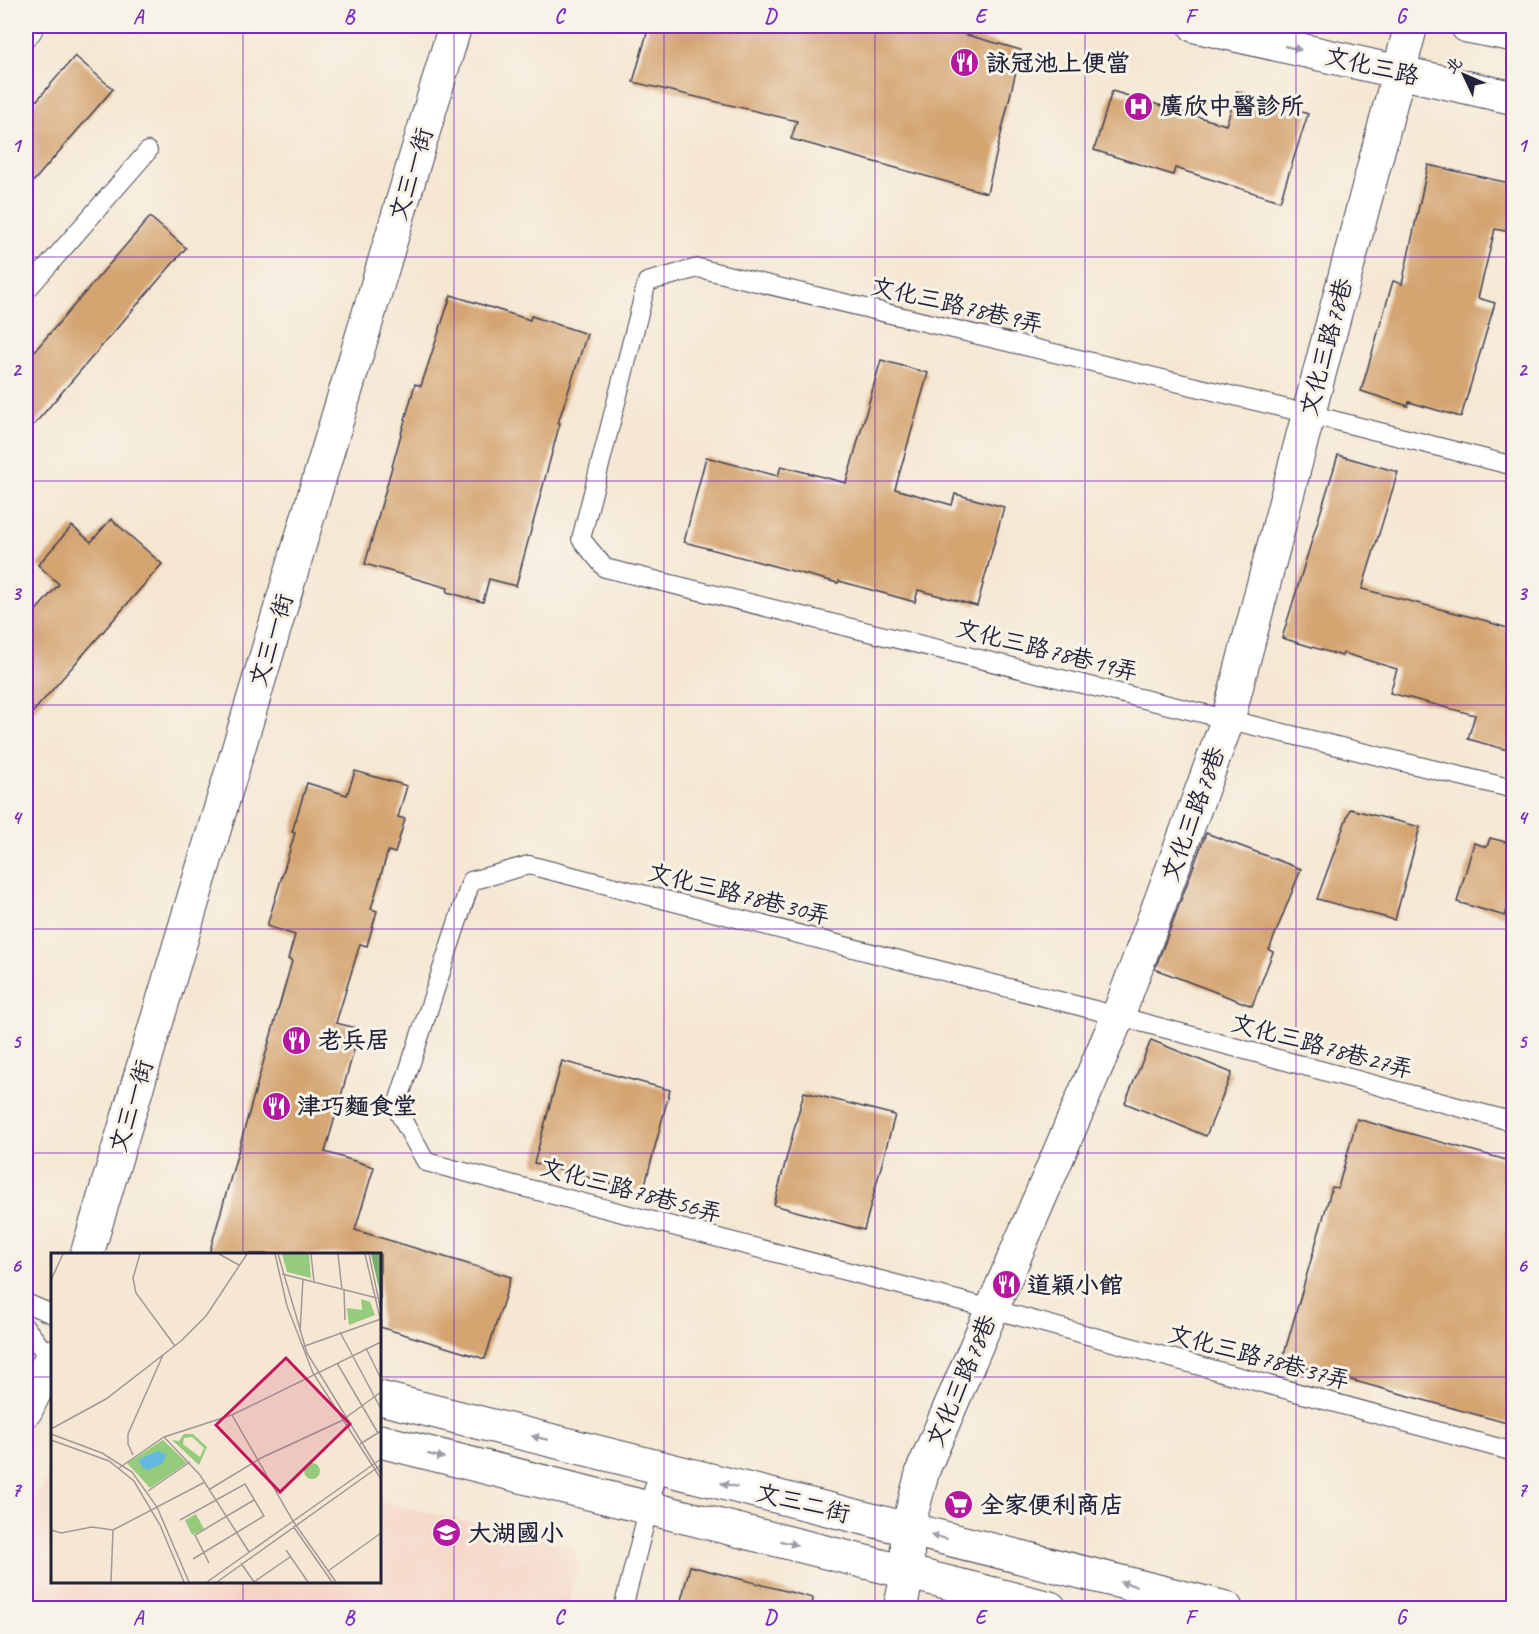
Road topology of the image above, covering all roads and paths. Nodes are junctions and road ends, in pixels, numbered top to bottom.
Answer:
1 (455, 26) edge
2 (1195, 26) edge
3 (1411, 26) edge
4 (1467, 26) edge
5 (1514, 35) edge
6 (1400, 72) junction
7 (1514, 99) edge
8 (148, 151) dead end
9 (26, 291) edge
10 (1308, 414) junction
11 (1514, 466) edge
12 (581, 539) joint
13 (1228, 719) junction
14 (1514, 789) edge
15 (431, 1002) joint
16 (1118, 1016) junction
17 (1514, 1122) edge
18 (87, 1253) edge
19 (26, 1303) edge
20 (992, 1310) junction
21 (51, 1314) edge
22 (26, 1328) edge
23 (51, 1357) edge
24 (51, 1360) edge
25 (381, 1398) edge
26 (26, 1410) edge
27 (381, 1441) edge
28 (1514, 1452) edge
29 (659, 1467) junction
30 (649, 1508) junction
31 (907, 1530) junction
32 (908, 1573) junction
33 (623, 1608) edge
34 (900, 1608) edge
35 (1050, 1608) edge
36 (1226, 1608) edge

1 - 18 street, 文三一街
2 -> 6 street, 文化三路
3 - 6 street, 文化三路78巷
4 - 5 street
6 - 7 street, 文化三路
6 - 10 street, 文化三路78巷
8 - 9 lane
10 - 11 lane, 文化三路78巷9弄
10 - 12 lane, 文化三路78巷9弄
10 - 13 street, 文化三路78巷
12 - 13 lane, 文化三路78巷19弄
13 - 14 lane, 文化三路78巷19弄
13 - 16 street, 文化三路78巷
15 - 16 lane, 文化三路78巷30弄
15 - 20 lane, 文化三路78巷56弄
16 - 17 lane, 文化三路78巷27弄
16 - 20 street, 文化三路78巷
19 - 21 lane
20 - 28 lane, 文化三路78巷37弄
20 - 31 street, 文化三路78巷
22 - 23 lane
24 - 26 street
29 -> 25 street, 文三二街
27 -> 30 street, 文三二街
29 - 30 lane
31 -> 29 street, 文三二街
30 -> 32 street, 文三二街
30 - 33 lane
31 - 32 street, 文化三路78巷
36 -> 31 street, 文三二街
32 - 34 street, 文化三路78巷
32 - 35 street, 文三二街

